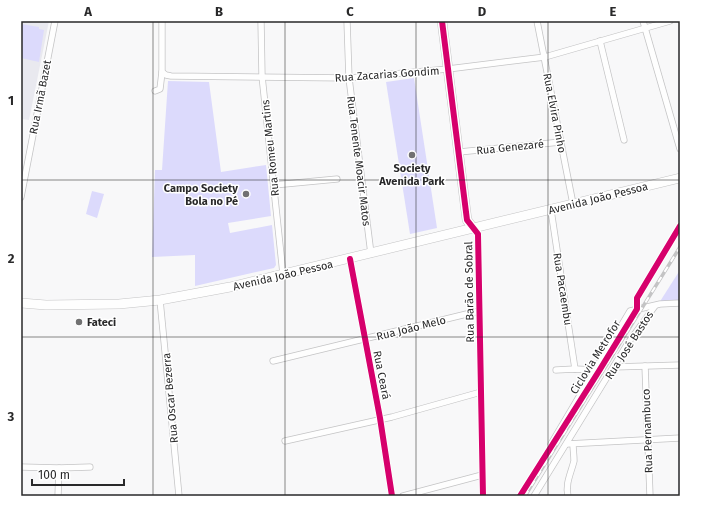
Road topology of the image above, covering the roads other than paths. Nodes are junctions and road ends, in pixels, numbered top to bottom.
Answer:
1 (55, 21) edge
2 (162, 21) edge
3 (261, 21) edge
4 (347, 21) edge
5 (442, 21) edge
6 (537, 21) edge
7 (643, 21) edge
8 (670, 21) edge
9 (645, 29) junction
10 (600, 41) junction
11 (545, 57) junction
12 (448, 69) junction
13 (162, 72) junction
14 (262, 76) junction
15 (349, 78) junction
16 (155, 91) dead end
17 (624, 140) dead end
18 (561, 142) junction
19 (680, 149) edge
20 (459, 152) junction
21 (680, 178) edge
22 (337, 179) dead end
23 (274, 185) junction
24 (21, 197) edge
25 (574, 204) junction
26 (551, 210) junction
27 (473, 228) junction
28 (371, 254) junction
29 (350, 259) junction
30 (283, 274) junction
31 (160, 300) junction
32 (21, 303) edge
33 (680, 303) edge
34 (655, 306) junction
35 (479, 311) junction
36 (365, 339) junction
37 (273, 361) dead end
38 (680, 365) edge
39 (645, 366) junction
40 (614, 367) junction
41 (575, 369) junction
42 (556, 370) dead end
43 (596, 370) junction
44 (481, 392) junction
45 (380, 418) junction
46 (680, 438) edge
47 (648, 440) junction
48 (285, 441) dead end
49 (551, 444) dead end
50 (570, 444) junction
51 (21, 467) edge
52 (90, 467) dead end
53 (59, 468) junction
54 (482, 475) junction
55 (58, 496) edge
56 (179, 496) edge
57 (392, 496) edge
58 (403, 496) edge
59 (483, 496) edge
60 (534, 496) edge
61 (568, 496) edge
62 (650, 496) edge

1 - 24 street, Rua Irmã Bazet
2 - 13 street
3 - 14 street, Rua Romeu Martins
4 - 15 street, Rua Tenente Moacir Matos
5 - 12 main road, Rua Barão de Sobral
6 - 11 street, Rua Elvira Pinho
7 - 9 street
8 - 9 street, Rua Zacarias Gondim
9 - 10 street, Rua Zacarias Gondim
9 - 19 street
10 - 11 street, Rua Zacarias Gondim
10 - 17 street
11 - 12 street, Rua Zacarias Gondim
11 - 18 street, Rua Elvira Pinho
12 - 15 street, Rua Zacarias Gondim
12 - 20 main road, Rua Barão de Sobral
13 - 14 street, Rua Zacarias Gondim
13 - 16 street
14 - 15 street, Rua Zacarias Gondim
14 - 23 street, Rua Romeu Martins
15 - 28 street, Rua Tenente Moacir Matos
18 - 20 street, Rua Genezaré
18 - 25 street, Rua Elvira Pinho
20 - 27 main road, Rua Barão de Sobral
21 - 25 main road, Avenida João Pessoa
22 - 23 street
23 - 30 street, Rua Romeu Martins
25 - 26 main road, Avenida João Pessoa
26 - 27 main road, Avenida João Pessoa
26 - 41 street, Rua Pacaembu
27 - 28 main road, Avenida João Pessoa
27 - 35 street, Rua Barão de Sobral
28 - 29 main road, Avenida João Pessoa
29 - 30 main road, Avenida João Pessoa
29 - 36 street, Rua Ceará
30 - 31 main road, Avenida João Pessoa
31 - 32 main road, Avenida João Pessoa
31 - 56 street, Rua Oscar Bezerra
33 - 34 street
34 - 40 street, Rua José Bastos
34 - 43 street, Rua José Bastos
35 - 36 street, Rua João Melo
35 - 44 street, Rua Barão de Sobral
36 - 37 street, Rua João Melo
36 - 45 street, Rua Ceará
38 - 39 street
39 - 40 street
39 - 47 street, Rua Pernambuco
40 - 50 street, Rua José Bastos
41 - 42 street
41 - 43 street
43 - 49 street, Rua José Bastos
44 - 45 street
44 - 54 street, Rua Barão de Sobral
45 - 48 street
45 - 57 street, Rua Ceará
46 - 47 street
47 - 50 street
47 - 62 street, Rua Pernambuco
50 - 60 street, Rua José Bastos
50 - 61 street
51 - 53 street
52 - 53 street
53 - 55 street
54 - 58 street
54 - 59 street, Rua Barão de Sobral

